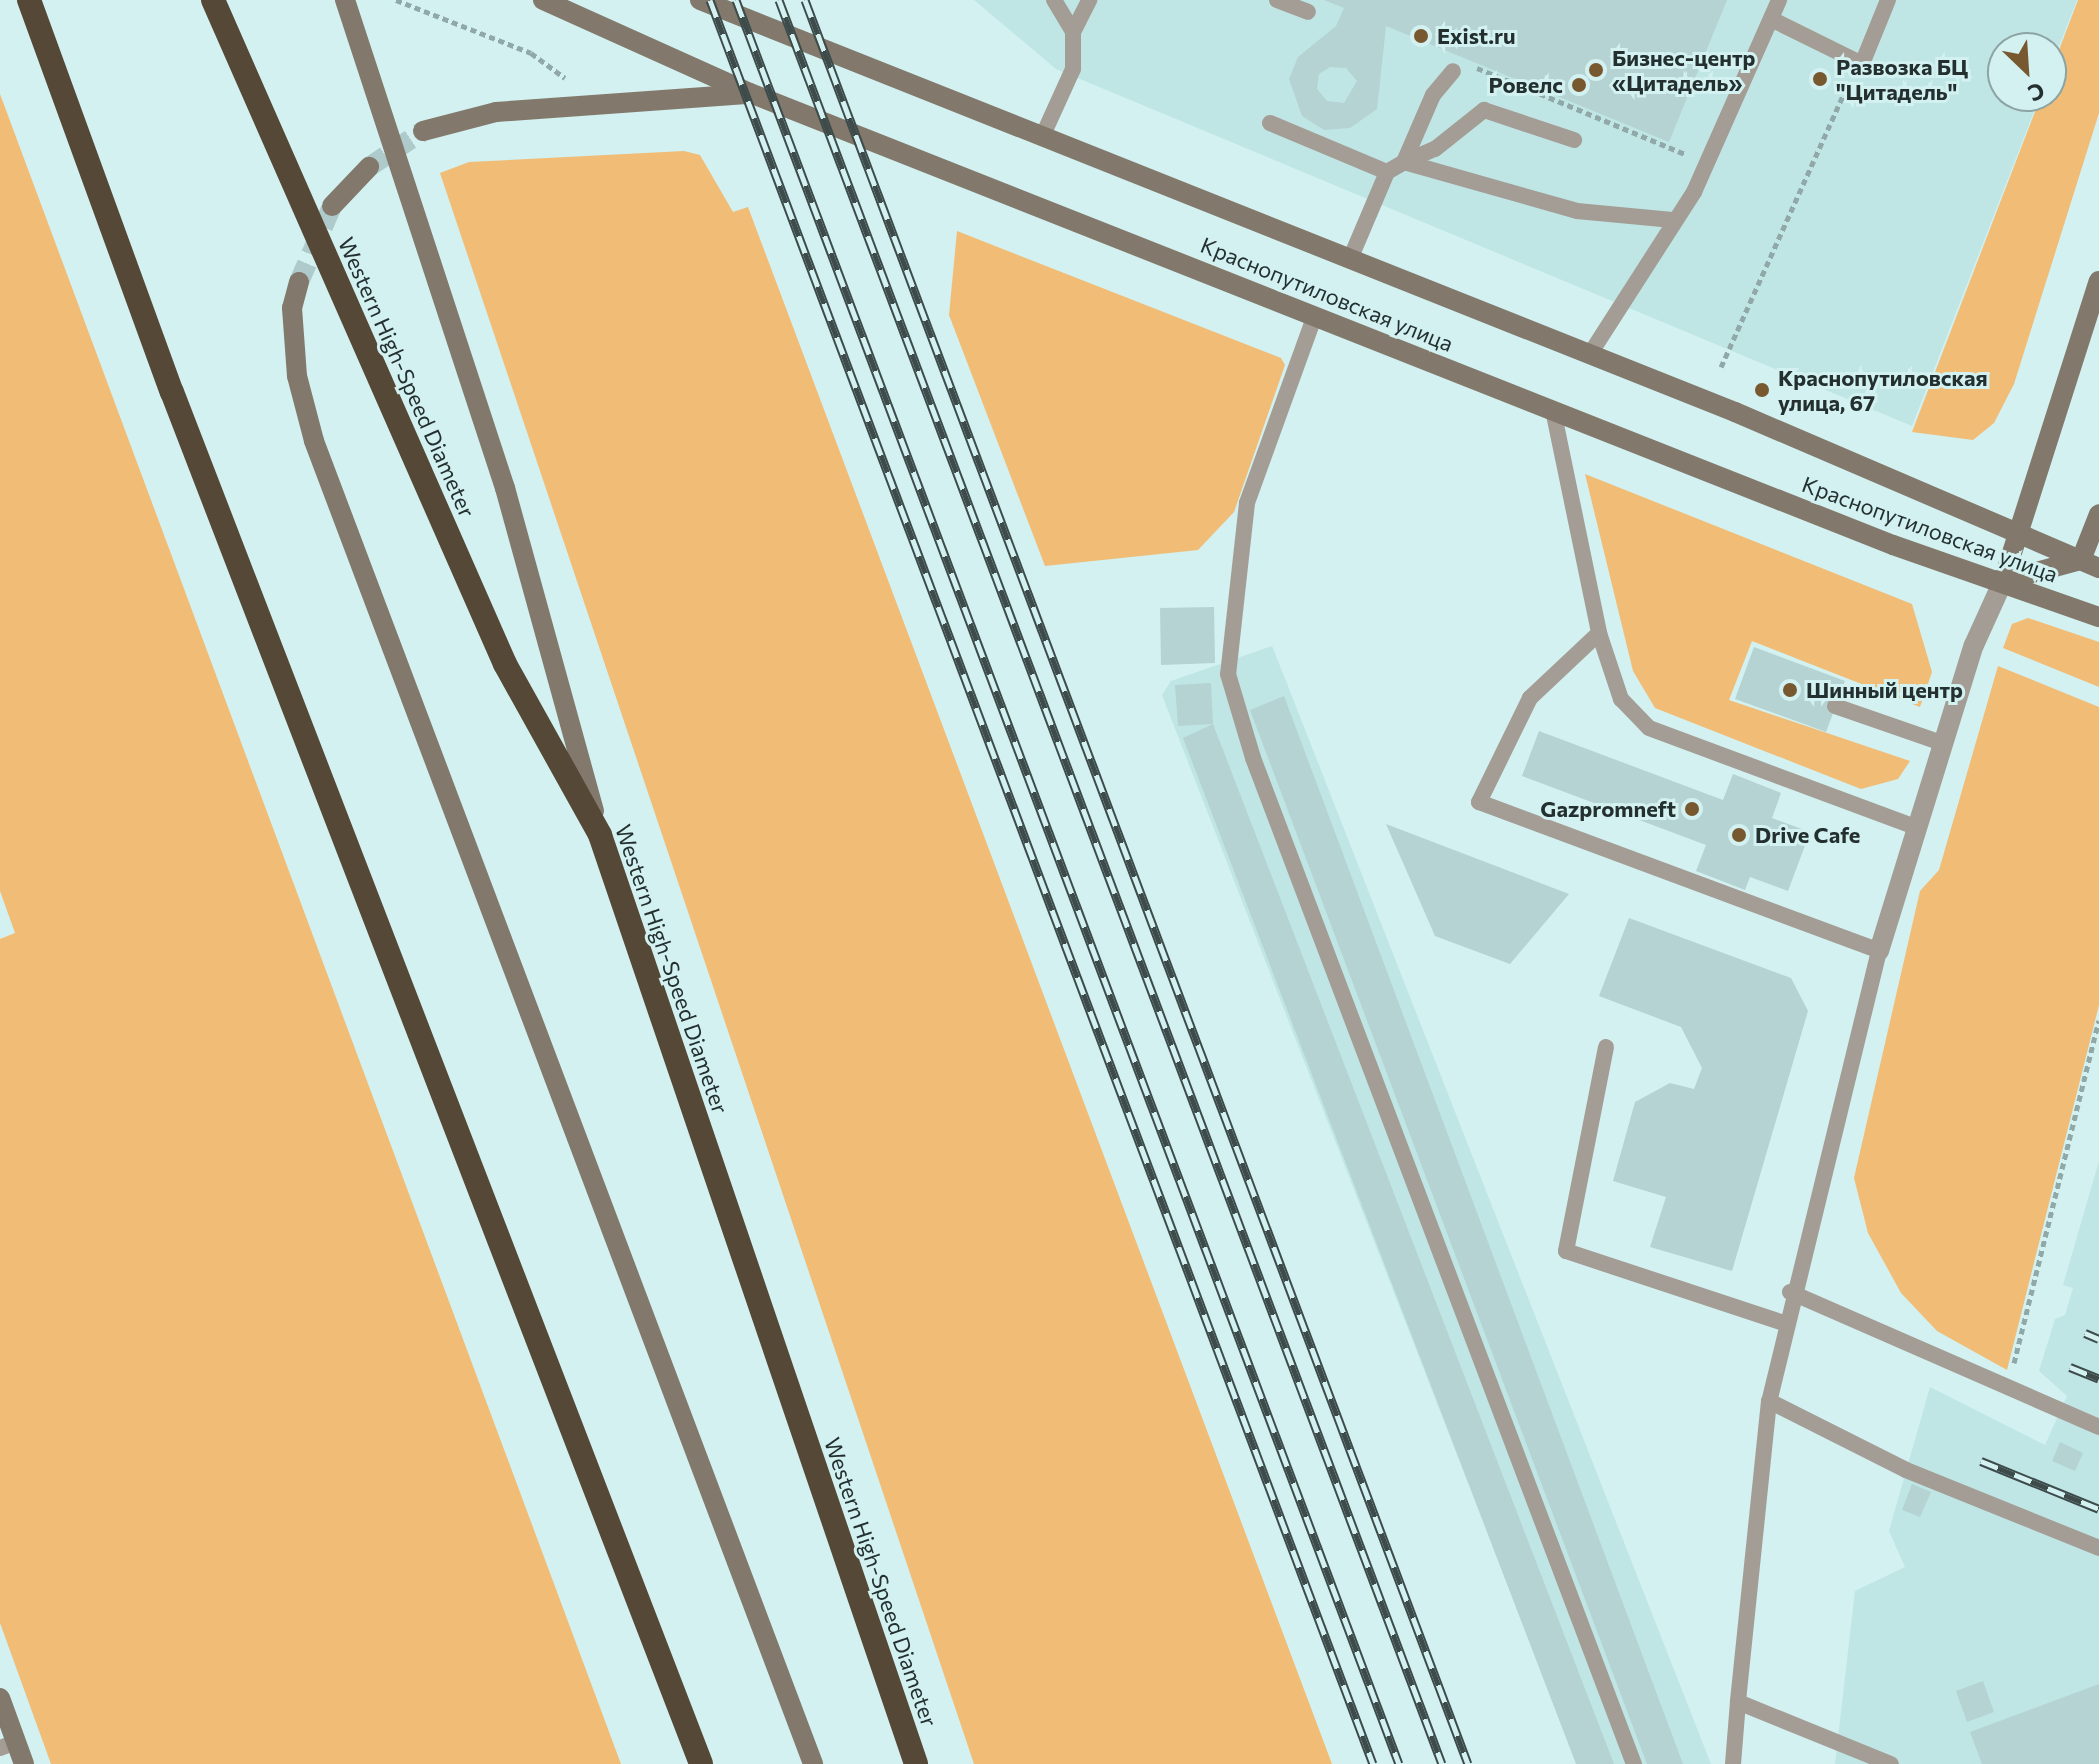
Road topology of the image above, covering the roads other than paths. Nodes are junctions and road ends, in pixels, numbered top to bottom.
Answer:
1 (29, 0) edge
2 (213, 0) edge
3 (345, 0) edge
4 (543, 0) edge
5 (700, 0) edge
6 (1054, 0) edge
7 (1089, 0) edge
8 (1277, 0) edge
9 (1779, 0) edge
10 (1888, 0) edge
11 (1308, 12) dead end
12 (1771, 19) junction
13 (1073, 32) junction
14 (1453, 71) dead end
15 (750, 93) junction
16 (1270, 123) dead end
17 (423, 131) tunnel mouth
18 (1043, 135) junction
19 (1574, 140) dead end
20 (1404, 162) junction
21 (369, 167) tunnel mouth
22 (1387, 172) junction
23 (332, 206) tunnel mouth
24 (1673, 220) junction
25 (1351, 257) junction
26 (2099, 281) edge
27 (299, 282) tunnel mouth
28 (1315, 315) junction
29 (1590, 354) junction
30 (1553, 410) junction
31 (2099, 514) edge
32 (2018, 529) junction
33 (2090, 564) edge
34 (2003, 581) junction
35 (2099, 617) edge
36 (1599, 633) junction
37 (1835, 706) dead end
38 (1945, 744) junction
39 (1918, 828) junction
40 (600, 835) junction
41 (1879, 951) junction
42 (1606, 1047) dead end
43 (1790, 1292) junction
44 (1784, 1323) junction
45 (1769, 1401) junction
46 (2099, 1427) edge
47 (2099, 1548) edge
48 (0, 1698) edge
49 (1738, 1702) junction
50 (8, 1745) edge
51 (24, 1764) edge
52 (701, 1764) edge
53 (813, 1764) edge
54 (916, 1764) edge
55 (1634, 1764) edge
56 (1733, 1764) edge
57 (1891, 1764) edge

1 - 52 highway
2 - 40 highway, Western High-Speed Diameter, bridge
3 - 40 main road, bridge
4 - 15 main road, Краснопутиловская улица
5 - 18 main road, Краснопутиловская улица
6 - 13 lane
7 - 13 lane
8 - 11 lane
9 - 12 lane
10 - 12 lane
12 - 24 lane
13 - 18 lane
14 - 20 lane
15 - 17 main road
15 - 28 main road, Краснопутиловская улица
16 - 22 lane
18 - 25 main road, Краснопутиловская улица
19 - 20 lane
20 - 22 lane
20 - 24 lane
21 - 23 main road
22 - 25 lane
24 - 29 lane
25 - 29 main road, Краснопутиловская улица
26 - 32 main road
27 - 53 main road
28 - 30 main road, Краснопутиловская улица
28 - 55 lane
29 - 32 main road, Краснопутиловская улица
30 - 34 main road, Краснопутиловская улица
30 - 36 lane
31 - 33 main road
32 - 33 main road, Краснопутиловская улица
32 - 34 main road
33 - 34 main road
34 - 35 main road, Краснопутиловская улица
34 - 38 street
36 - 39 lane
36 - 41 lane
37 - 38 lane
38 - 39 street
39 - 41 street
40 - 54 highway, Western High-Speed Diameter
41 - 43 lane
42 - 44 lane
43 - 44 lane
43 - 46 lane
44 - 45 lane
45 - 47 lane
45 - 49 lane
48 - 50 main road
49 - 56 lane
49 - 57 lane
50 - 51 main road

